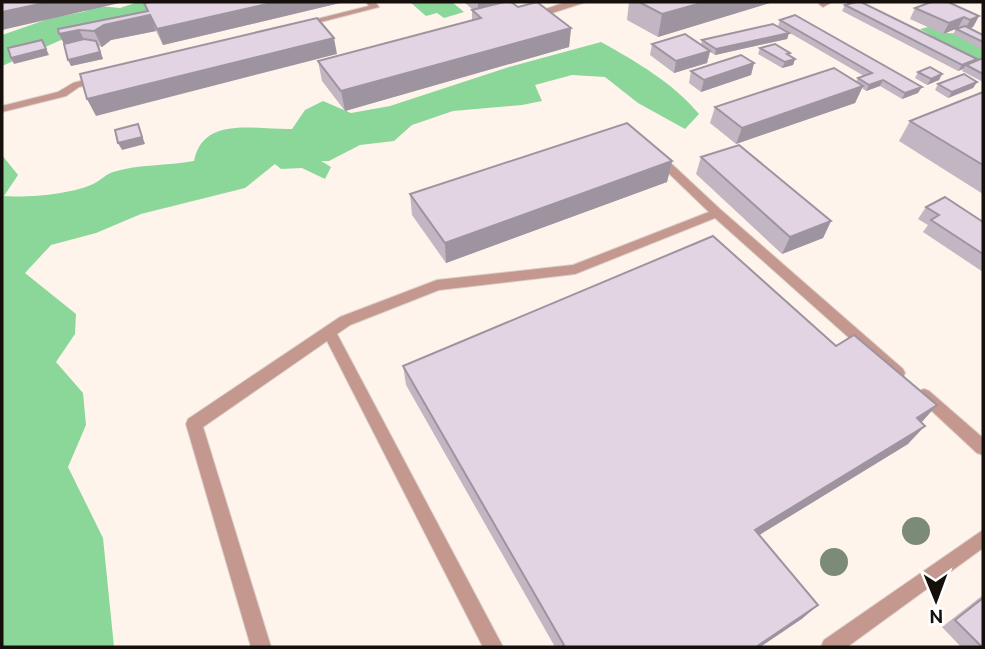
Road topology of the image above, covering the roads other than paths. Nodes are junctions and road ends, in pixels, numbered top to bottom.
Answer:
1 (370, 2) edge
2 (580, 2) edge
3 (545, 10) edge
4 (293, 26) edge
5 (114, 75) edge
6 (2, 109) edge
7 (648, 147) edge
8 (717, 213) junction
9 (329, 332) junction
10 (983, 448) edge
11 (983, 538) edge
12 (261, 647) edge
13 (493, 647) edge
14 (831, 647) edge

1 - 4 lane
2 - 3 street
5 - 6 lane
7 - 8 lane
8 - 9 lane
8 - 10 lane
9 - 12 lane
9 - 13 lane
11 - 14 lane

